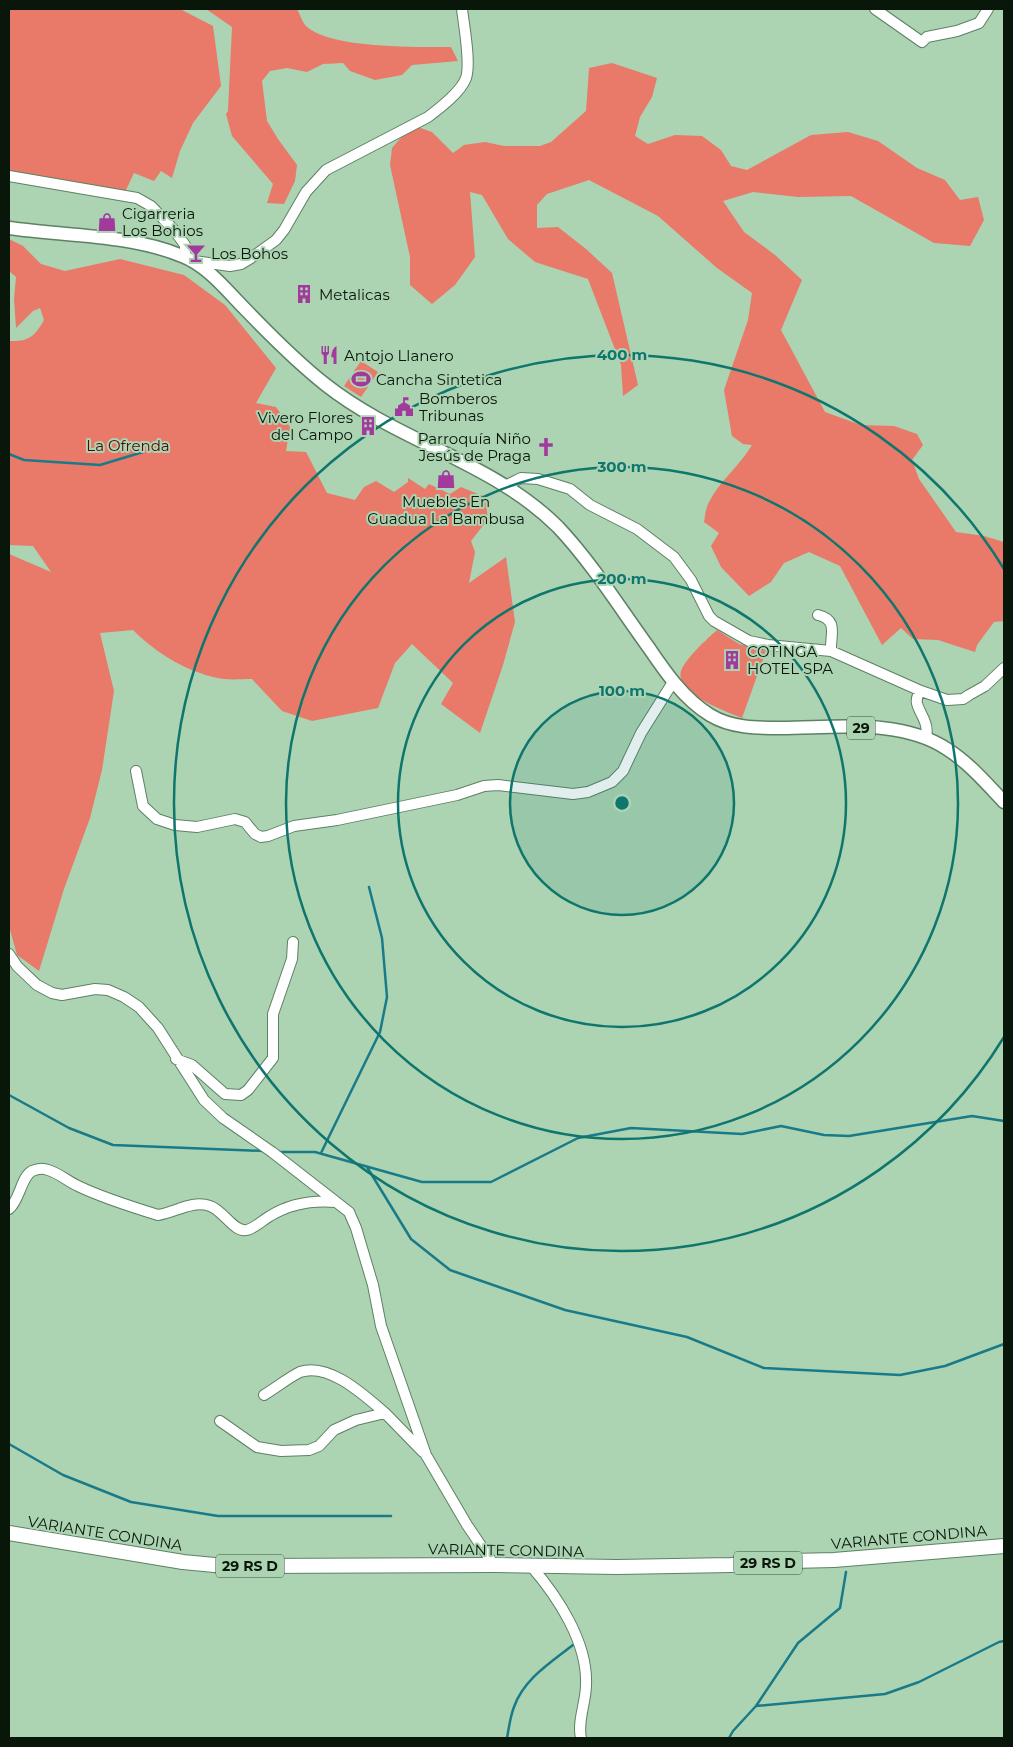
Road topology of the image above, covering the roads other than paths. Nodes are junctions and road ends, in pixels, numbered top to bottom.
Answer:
1 (462, 9) edge
2 (874, 9) edge
3 (988, 9) edge
4 (9, 176) edge
5 (9, 228) edge
6 (189, 259) junction
7 (505, 486) junction
8 (818, 614) dead end
9 (831, 651) junction
10 (1004, 668) edge
11 (673, 682) junction
12 (922, 691) junction
13 (926, 738) junction
14 (136, 771) dead end
15 (1004, 802) edge
16 (293, 942) dead end
17 (9, 954) edge
18 (176, 1059) junction
19 (337, 1202) junction
20 (9, 1210) edge
21 (264, 1395) dead end
22 (385, 1412) junction
23 (220, 1421) dead end
24 (426, 1454) junction
25 (9, 1533) edge
26 (1004, 1546) edge
27 (494, 1565) junction
28 (531, 1566) junction
29 (581, 1738) edge

1 - 6 street
2 - 3 street
4 - 6 street
5 - 6 main road, 29
6 - 7 main road, 29
7 - 9 street
7 - 11 main road, 29
8 - 9 street
9 - 12 street
10 - 12 street
11 - 13 main road, 29
11 - 14 street
12 - 13 street
13 - 15 main road, 29
16 - 18 street
17 - 18 street
18 - 19 street
19 - 20 street
19 - 24 street
21 - 22 street
22 - 23 street
22 - 24 street
24 - 27 street
25 - 27 highway, VARIANTE CONDINA / 29 RS D
26 - 28 highway, VARIANTE CONDINA / 29 RS D
27 - 28 highway, VARIANTE CONDINA / 29 RS D
28 - 29 street

